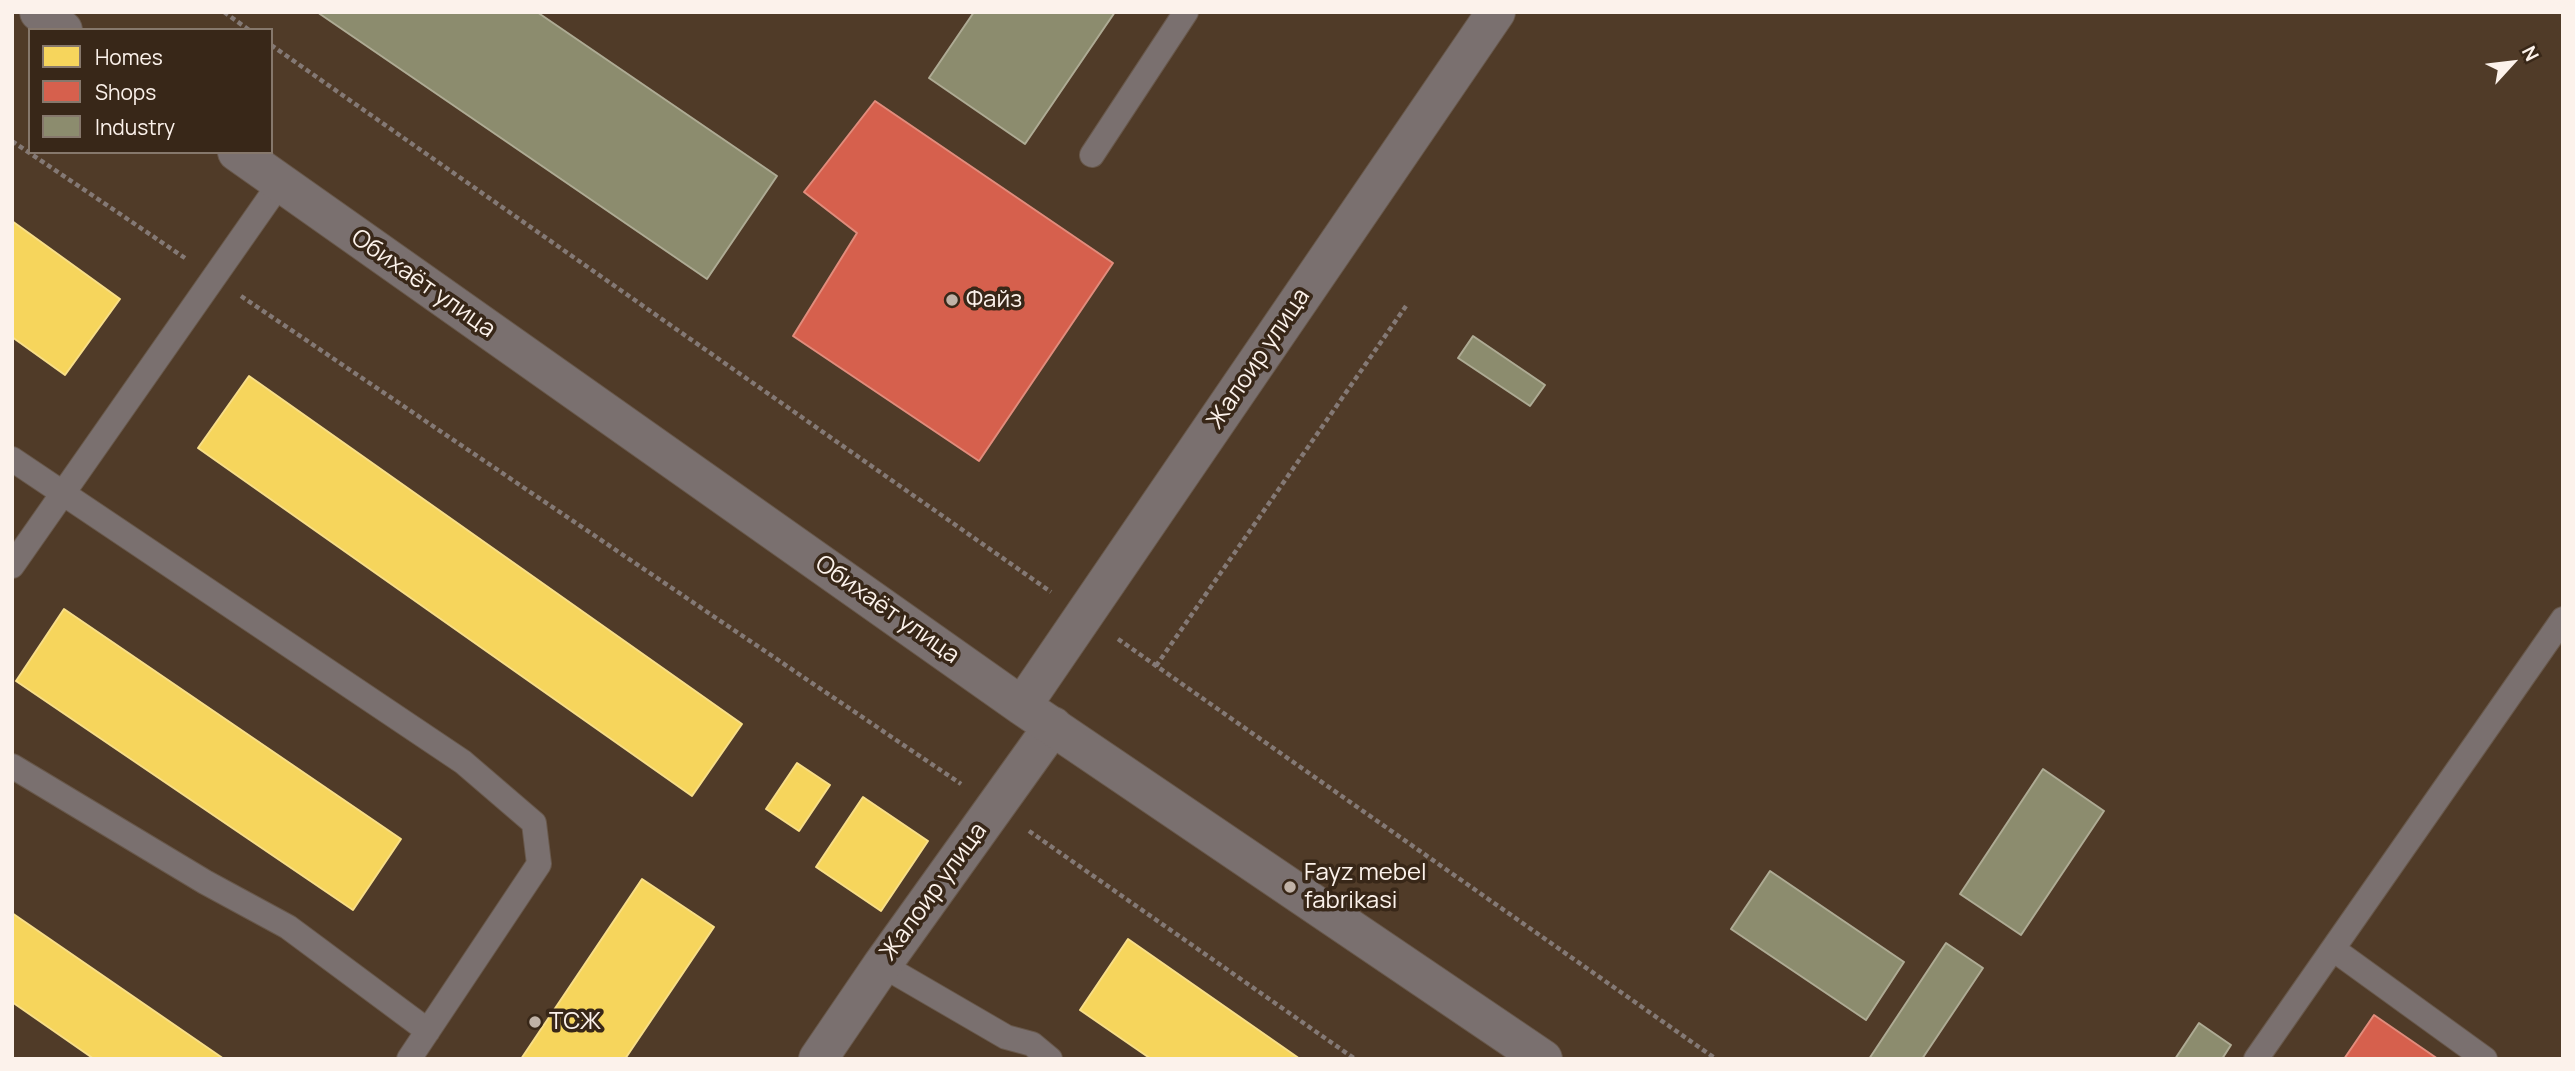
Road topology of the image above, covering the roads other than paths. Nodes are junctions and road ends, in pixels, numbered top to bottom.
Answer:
1 (1186, 12) edge
2 (1496, 12) edge
3 (240, 154) edge
4 (1092, 155) dead end
5 (281, 183) junction
6 (12, 459) edge
7 (63, 494) junction
8 (12, 566) edge
9 (2563, 619) edge
10 (1038, 716) junction
11 (12, 765) edge
12 (2333, 949) junction
13 (882, 965) junction
14 (428, 1031) junction
15 (409, 1059) edge
16 (818, 1059) edge
17 (1050, 1059) edge
18 (1543, 1059) edge
19 (2256, 1059) edge
20 (2485, 1059) edge

1 - 4 lane
2 - 10 street, Жалоир улица
3 - 5 street, Обихаёт улица
5 - 7 lane
5 - 10 street, Обихаёт улица
6 - 7 lane
7 - 8 lane
7 - 14 lane
9 - 12 lane
10 - 13 street, Жалоир улица
10 - 18 street, Обихаёт улица
11 - 14 lane
12 - 19 lane
12 - 20 lane
13 - 16 street, Жалоир улица
13 - 17 lane
14 - 15 lane

